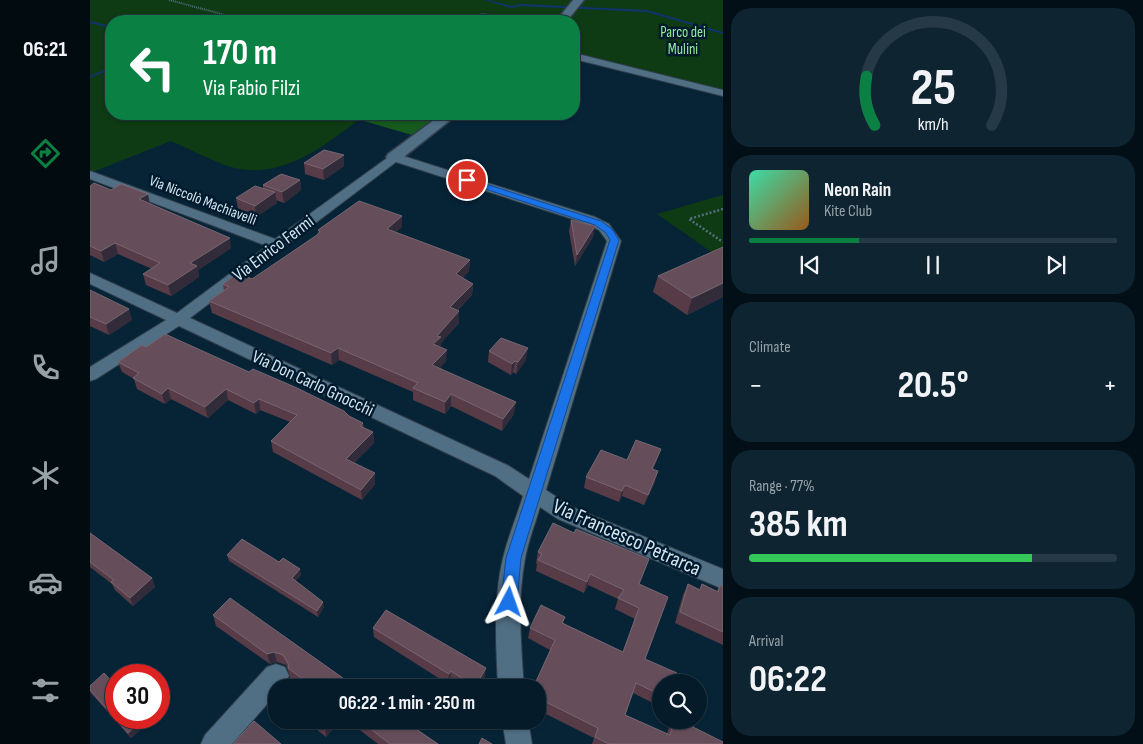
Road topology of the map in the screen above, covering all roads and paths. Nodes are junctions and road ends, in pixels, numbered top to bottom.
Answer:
1 (170, 0) edge
2 (579, 0) edge
3 (226, 15) edge
4 (566, 15) edge
5 (580, 58) edge
6 (723, 93) edge
7 (443, 120) edge
8 (394, 157) junction
9 (90, 175) edge
10 (723, 209) edge
11 (723, 242) edge
12 (277, 245) junction
13 (90, 278) edge
14 (178, 320) junction
15 (90, 375) edge
16 (533, 492) junction
17 (723, 579) edge
18 (276, 676) dead end
19 (510, 679) edge
20 (516, 729) edge
21 (214, 744) edge
22 (519, 744) edge

1 - 3 path
2 - 4 street
5 - 6 street
7 - 8 street, Via Enrico Fermi
8 - 12 street, Via Enrico Fermi
8 - 16 street
9 - 12 street, Via Niccolò Machiavelli
10 - 11 path
12 - 14 street, Via Enrico Fermi
13 - 14 street, Via Don Carlo Gnocchi
14 - 15 street, Via Enrico Fermi
14 - 16 street, Via Don Carlo Gnocchi
16 - 17 street, Via Francesco Petrarca
16 - 19 street
18 - 21 street
20 - 22 street

